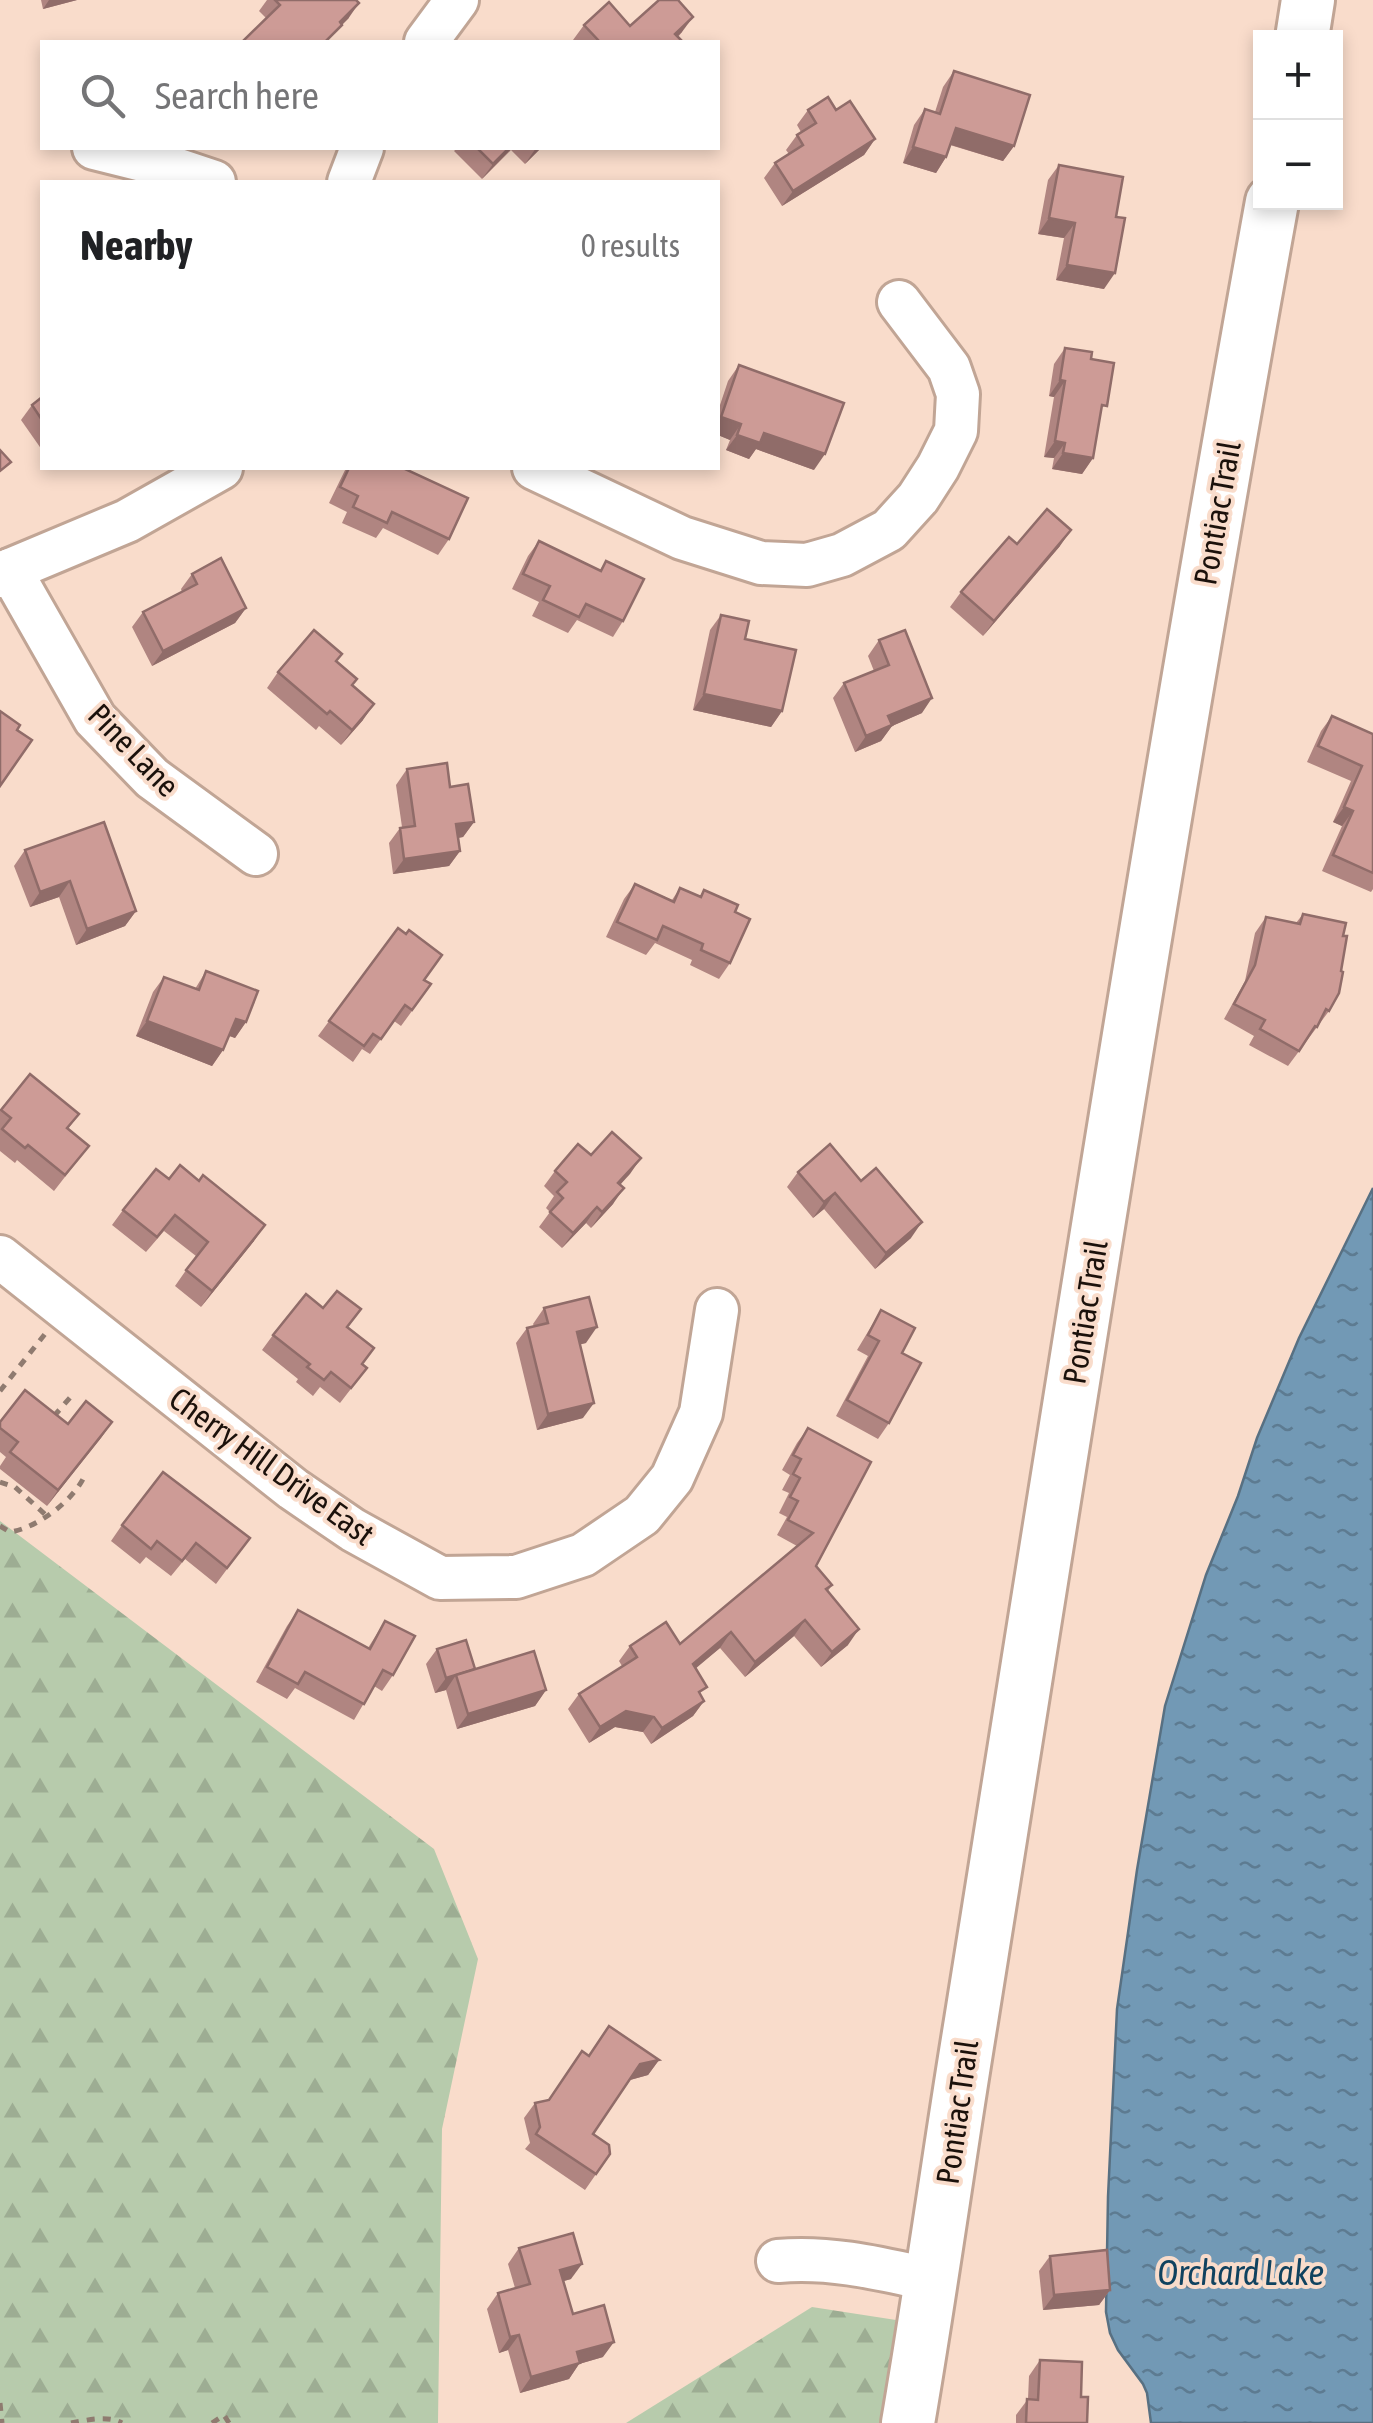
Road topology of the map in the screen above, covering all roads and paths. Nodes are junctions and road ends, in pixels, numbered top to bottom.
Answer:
1 (457, 0) edge
2 (1308, 0) edge
3 (1303, 30) edge
4 (427, 40) edge
5 (102, 150) edge
6 (361, 150) edge
7 (208, 180) edge
8 (350, 180) edge
9 (1271, 210) edge
10 (899, 302) dead end
11 (218, 470) edge
12 (538, 470) edge
13 (5, 573) edge
14 (256, 854) dead end
15 (0, 1258) edge
16 (65, 1308) junction
17 (717, 1310) dead end
18 (0, 1391) edge
19 (75, 1392) dead end
20 (53, 1416) edge
21 (83, 1479) edge
22 (5, 1481) edge
23 (48, 1516) junction
24 (0, 1526) edge
25 (778, 2260) dead end
26 (932, 2280) junction
27 (0, 2404) edge
28 (2, 2423) edge
29 (71, 2423) edge
30 (122, 2423) edge
31 (212, 2423) edge
32 (229, 2423) edge
33 (908, 2423) edge

1 - 4 street
2 - 3 main road
5 - 7 street
6 - 8 street
9 - 26 main road, Pontiac Trail
10 - 12 street
11 - 13 street
13 - 14 street, Pine Lane
15 - 16 street, Cherry Hill Drive East
16 - 17 street, Cherry Hill Drive East
16 - 18 path
19 - 20 path
21 - 23 path
22 - 23 path
23 - 24 path
25 - 26 street
26 - 33 main road, Pontiac Trail
27 - 28 path
29 - 30 path
31 - 32 path

